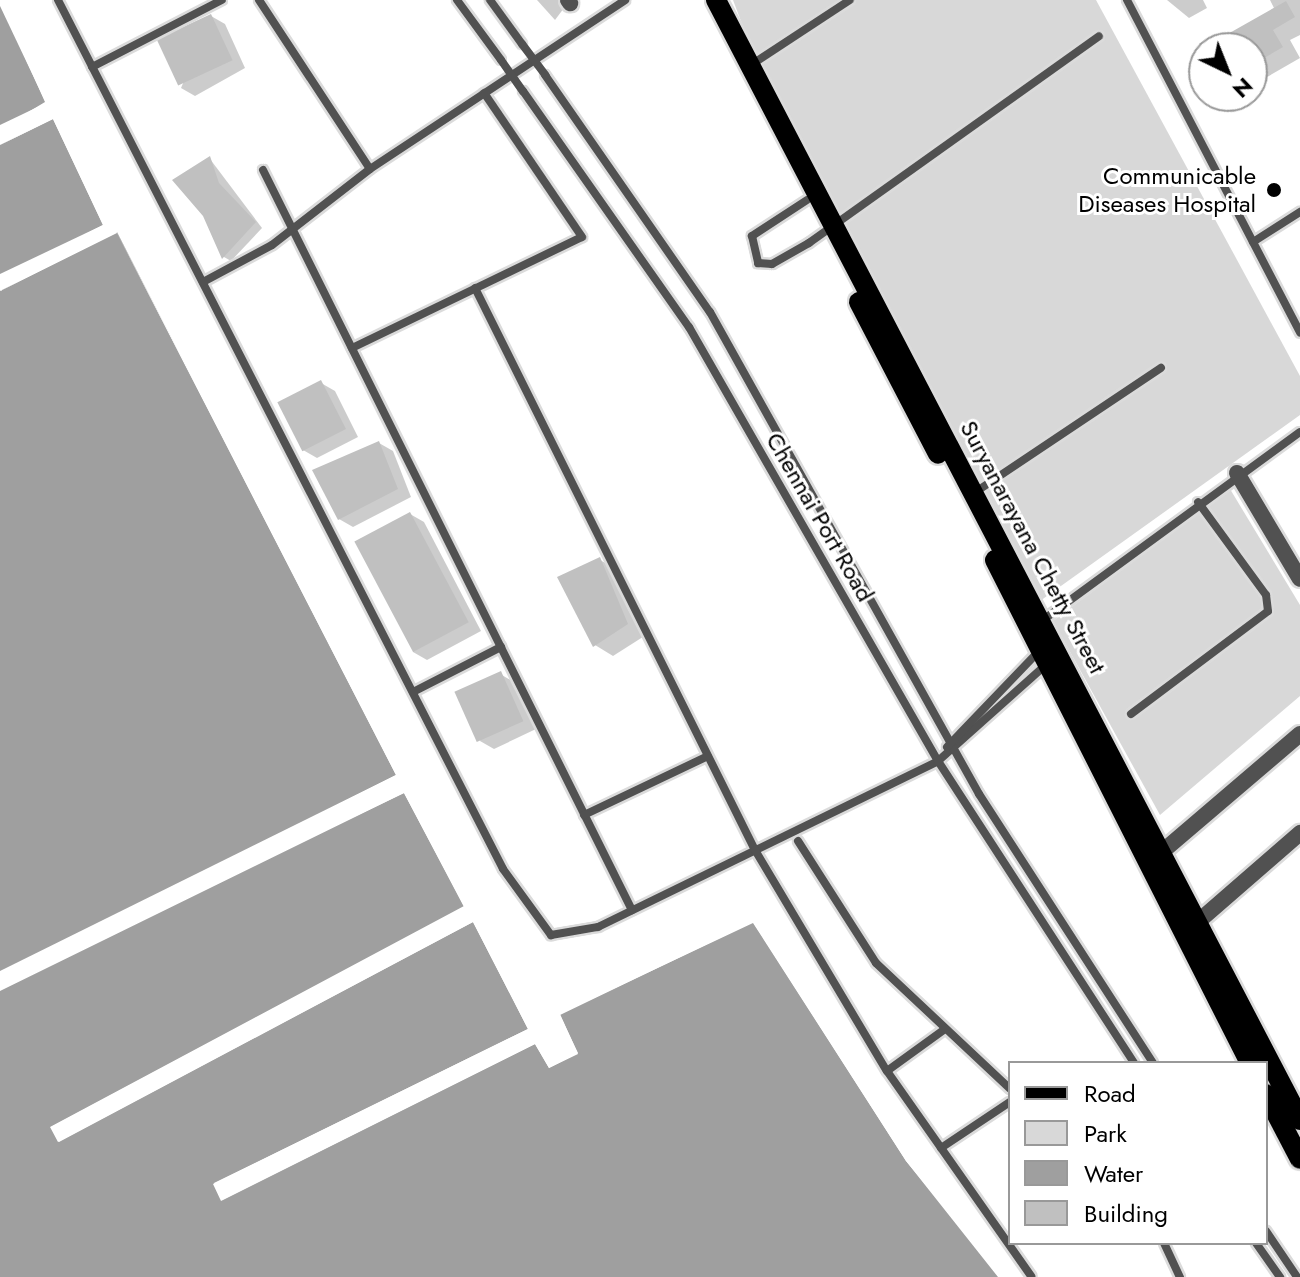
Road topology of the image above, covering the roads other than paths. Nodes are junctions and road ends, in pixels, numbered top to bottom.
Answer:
1 (58, 0) edge
2 (222, 0) edge
3 (259, 0) edge
4 (457, 0) edge
5 (490, 0) edge
6 (625, 0) edge
7 (701, 0) edge
8 (716, 0) edge
9 (850, 0) edge
10 (1127, 0) edge
11 (1099, 36) dead end
12 (750, 66) junction
13 (92, 67) junction
14 (484, 93) junction
15 (370, 169) junction
16 (263, 170) dead end
17 (807, 200) junction
18 (1300, 212) edge
19 (293, 229) junction
20 (829, 230) junction
21 (1253, 242) junction
22 (203, 282) junction
23 (475, 288) junction
24 (1300, 333) edge
25 (352, 348) junction
26 (1161, 368) dead end
27 (1300, 432) edge
28 (1237, 473) junction
29 (974, 494) junction
30 (1198, 502) junction
31 (1300, 579) edge
32 (1049, 644) junction
33 (501, 647) junction
34 (413, 692) junction
35 (1131, 714) dead end
36 (1300, 734) edge
37 (952, 747) junction
38 (708, 756) junction
39 (938, 761) junction
40 (584, 815) junction
41 (1300, 833) edge
42 (798, 841) dead end
43 (755, 850) junction
44 (1163, 851) junction
45 (632, 910) junction
46 (1200, 920) junction
47 (945, 1029) junction
48 (1133, 1061) edge
49 (1152, 1061) edge
50 (1249, 1061) edge
51 (887, 1071) junction
52 (1008, 1087) edge
53 (1268, 1098) edge
54 (1008, 1103) edge
55 (1300, 1120) edge
56 (941, 1148) junction
57 (1300, 1159) edge
58 (1268, 1234) edge
59 (1008, 1243) edge
60 (1009, 1245) edge
61 (1165, 1245) edge
62 (1257, 1245) edge
63 (1031, 1276) edge
64 (1180, 1277) edge
65 (1280, 1277) edge
66 (1297, 1277) edge

1 - 13 lane
2 - 13 lane
3 - 15 lane
4 - 39 lane, Chennai Port Road, bridge
5 - 37 lane, Chennai Port Road, bridge
6 - 14 lane
7 - 17 main road, Suryanarayana Chetty Street
8 - 12 main road, Suryanarayana Chetty Street
9 - 12 lane
10 - 21 lane
11 - 20 lane
12 - 20 main road, Suryanarayana Chetty Street
13 - 22 lane
14 - 15 lane
14 - 23 lane
15 - 19 lane
16 - 19 lane
17 - 20 main road, Suryanarayana Chetty Street
17 - 20 lane
18 - 21 lane
19 - 22 lane
19 - 25 lane
20 - 29 main road, Suryanarayana Chetty Street
20 - 32 main road, Suryanarayana Chetty Street
21 - 24 lane
22 - 34 lane
23 - 25 lane
23 - 38 lane
25 - 33 lane
26 - 29 lane
27 - 28 lane
28 - 30 lane
28 - 31 street
29 - 32 main road, Suryanarayana Chetty Street
30 - 32 lane
30 - 35 lane
32 - 37 lane
32 - 37 lane
32 - 44 main road, Suryanarayana Chetty Street
32 - 50 main road, Suryanarayana Chetty Street
33 - 34 lane
33 - 40 lane
34 - 45 lane
36 - 44 street
37 - 39 lane
37 - 49 lane, Chennai Port Road
38 - 40 lane
38 - 43 lane
39 - 43 lane
39 - 48 lane, Chennai Port Road
40 - 45 lane
41 - 46 street
42 - 47 lane
43 - 45 lane
43 - 51 lane
44 - 46 main road, Suryanarayana Chetty Street
46 - 55 main road, Suryanarayana Chetty Street
47 - 51 lane
47 - 52 lane
51 - 56 lane
53 - 57 main road
54 - 56 lane
56 - 59 lane
58 - 66 lane
60 - 63 lane
61 - 64 lane
62 - 65 lane

